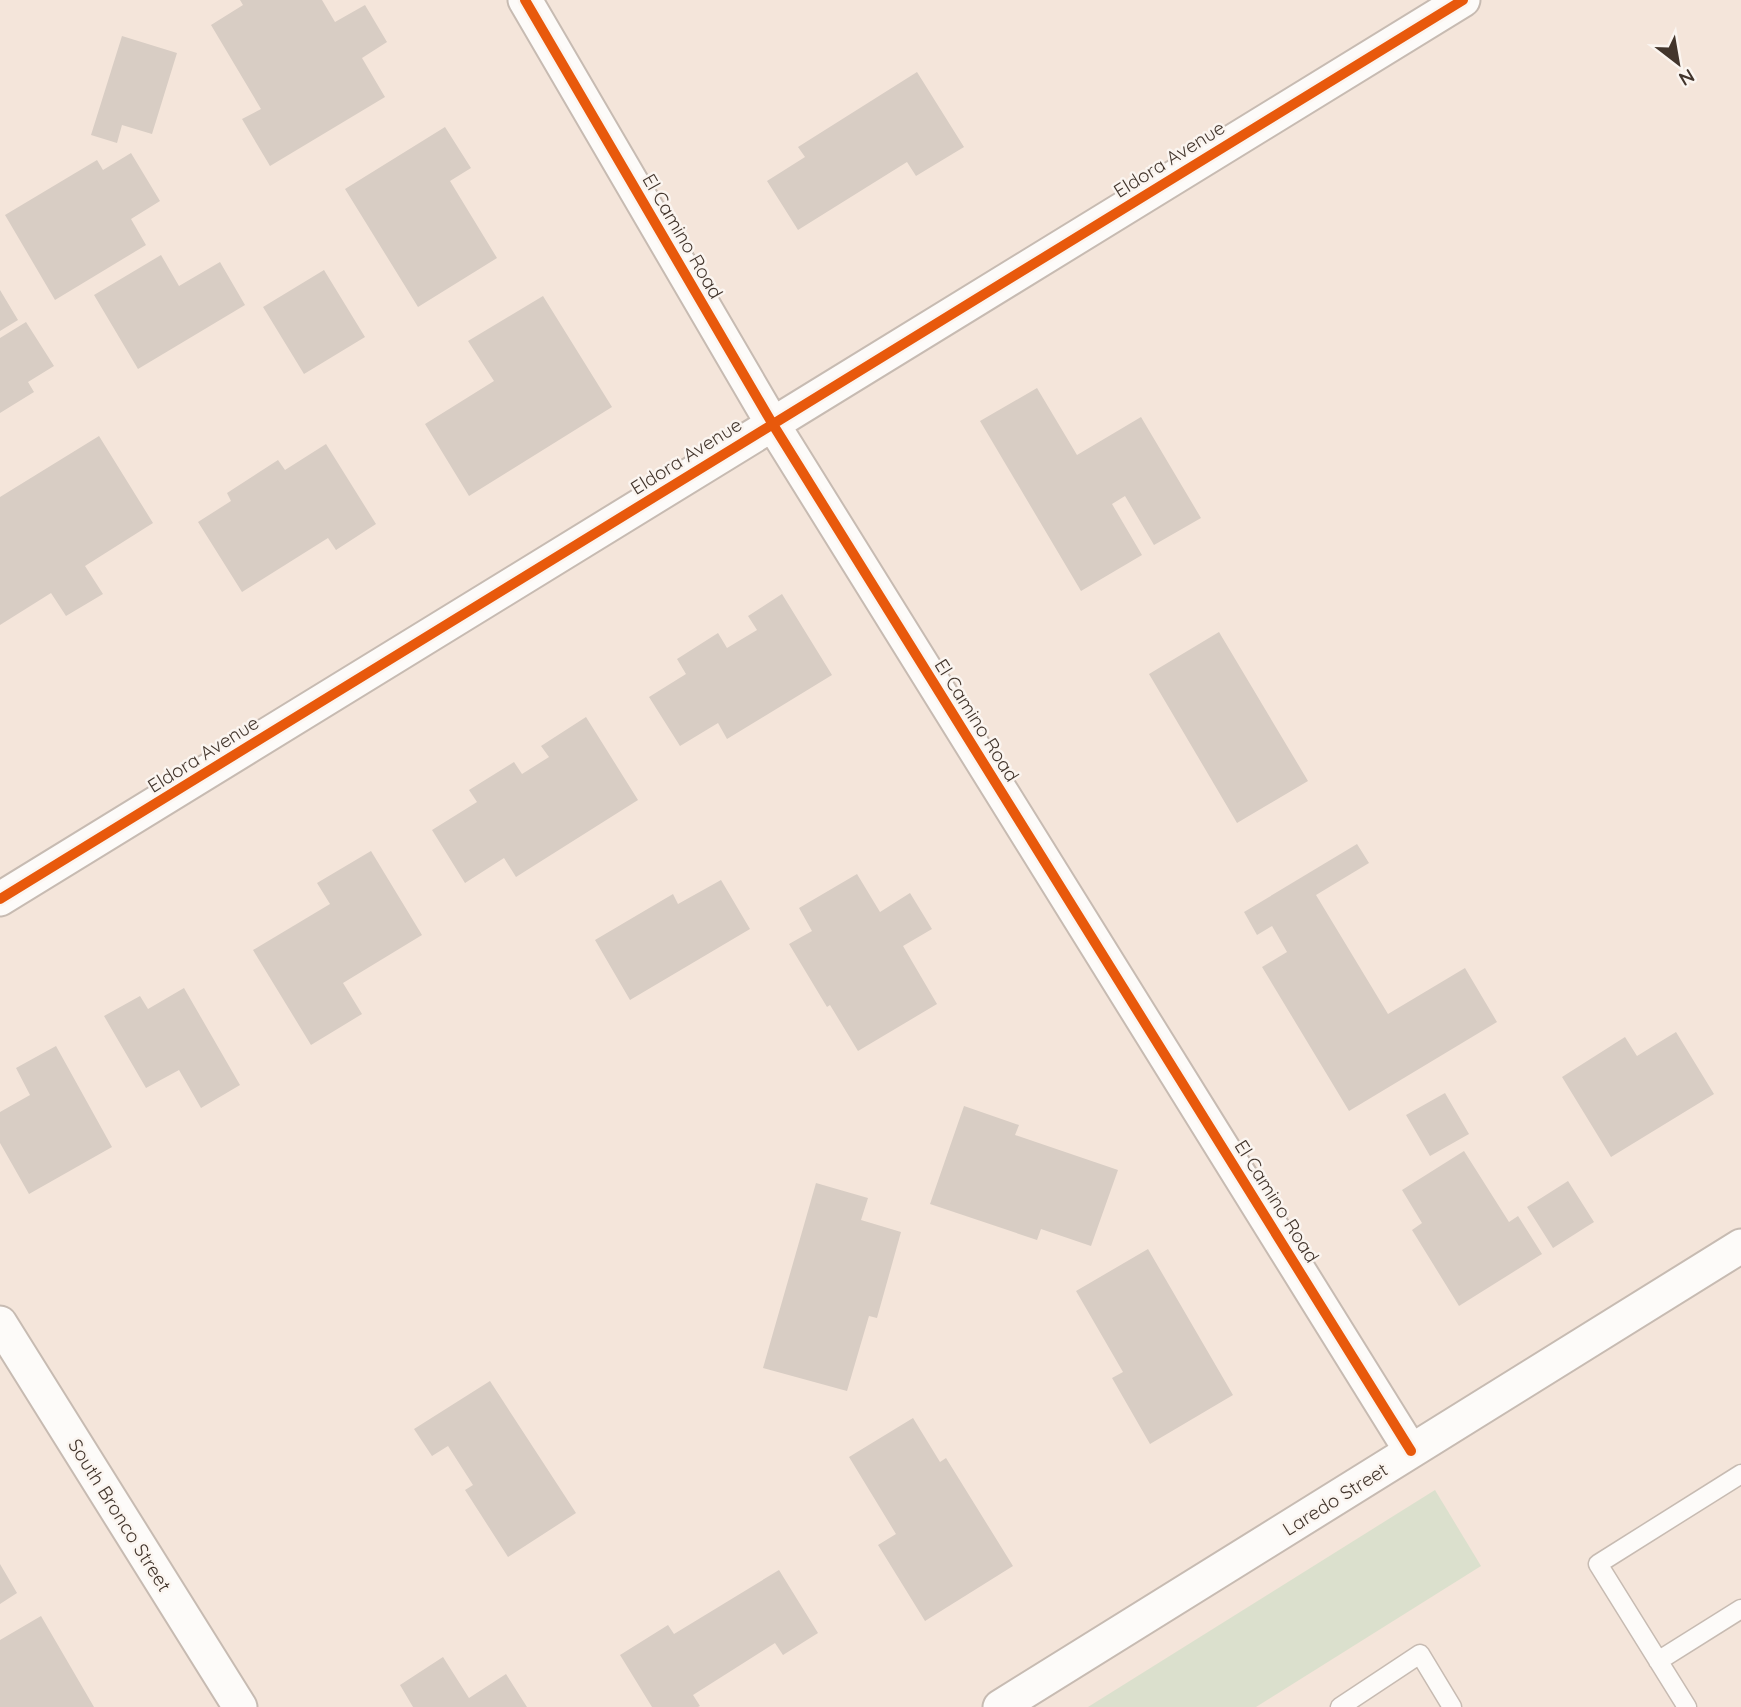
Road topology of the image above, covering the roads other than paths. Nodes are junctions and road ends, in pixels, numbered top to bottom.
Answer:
1 (525, 0) edge
2 (1463, 0) edge
3 (772, 423) junction
4 (0, 900) edge
5 (1741, 1246) edge
6 (0, 1323) edge
7 (1411, 1451) junction
8 (1741, 1474) edge
9 (1741, 1609) edge
10 (1658, 1661) junction
11 (240, 1707) edge
12 (1000, 1707) edge
13 (1340, 1707) edge
14 (1452, 1707) edge
15 (1687, 1707) edge

1 - 3 street, El Camino Road
2 - 3 street, Eldora Avenue
3 - 4 street, Eldora Avenue
3 - 7 street, El Camino Road
5 - 7 street, Laredo Street
6 - 11 street, South Bronco Street
7 - 12 street, Laredo Street
8 - 10 lane
9 - 10 lane
10 - 15 lane
13 - 14 lane

